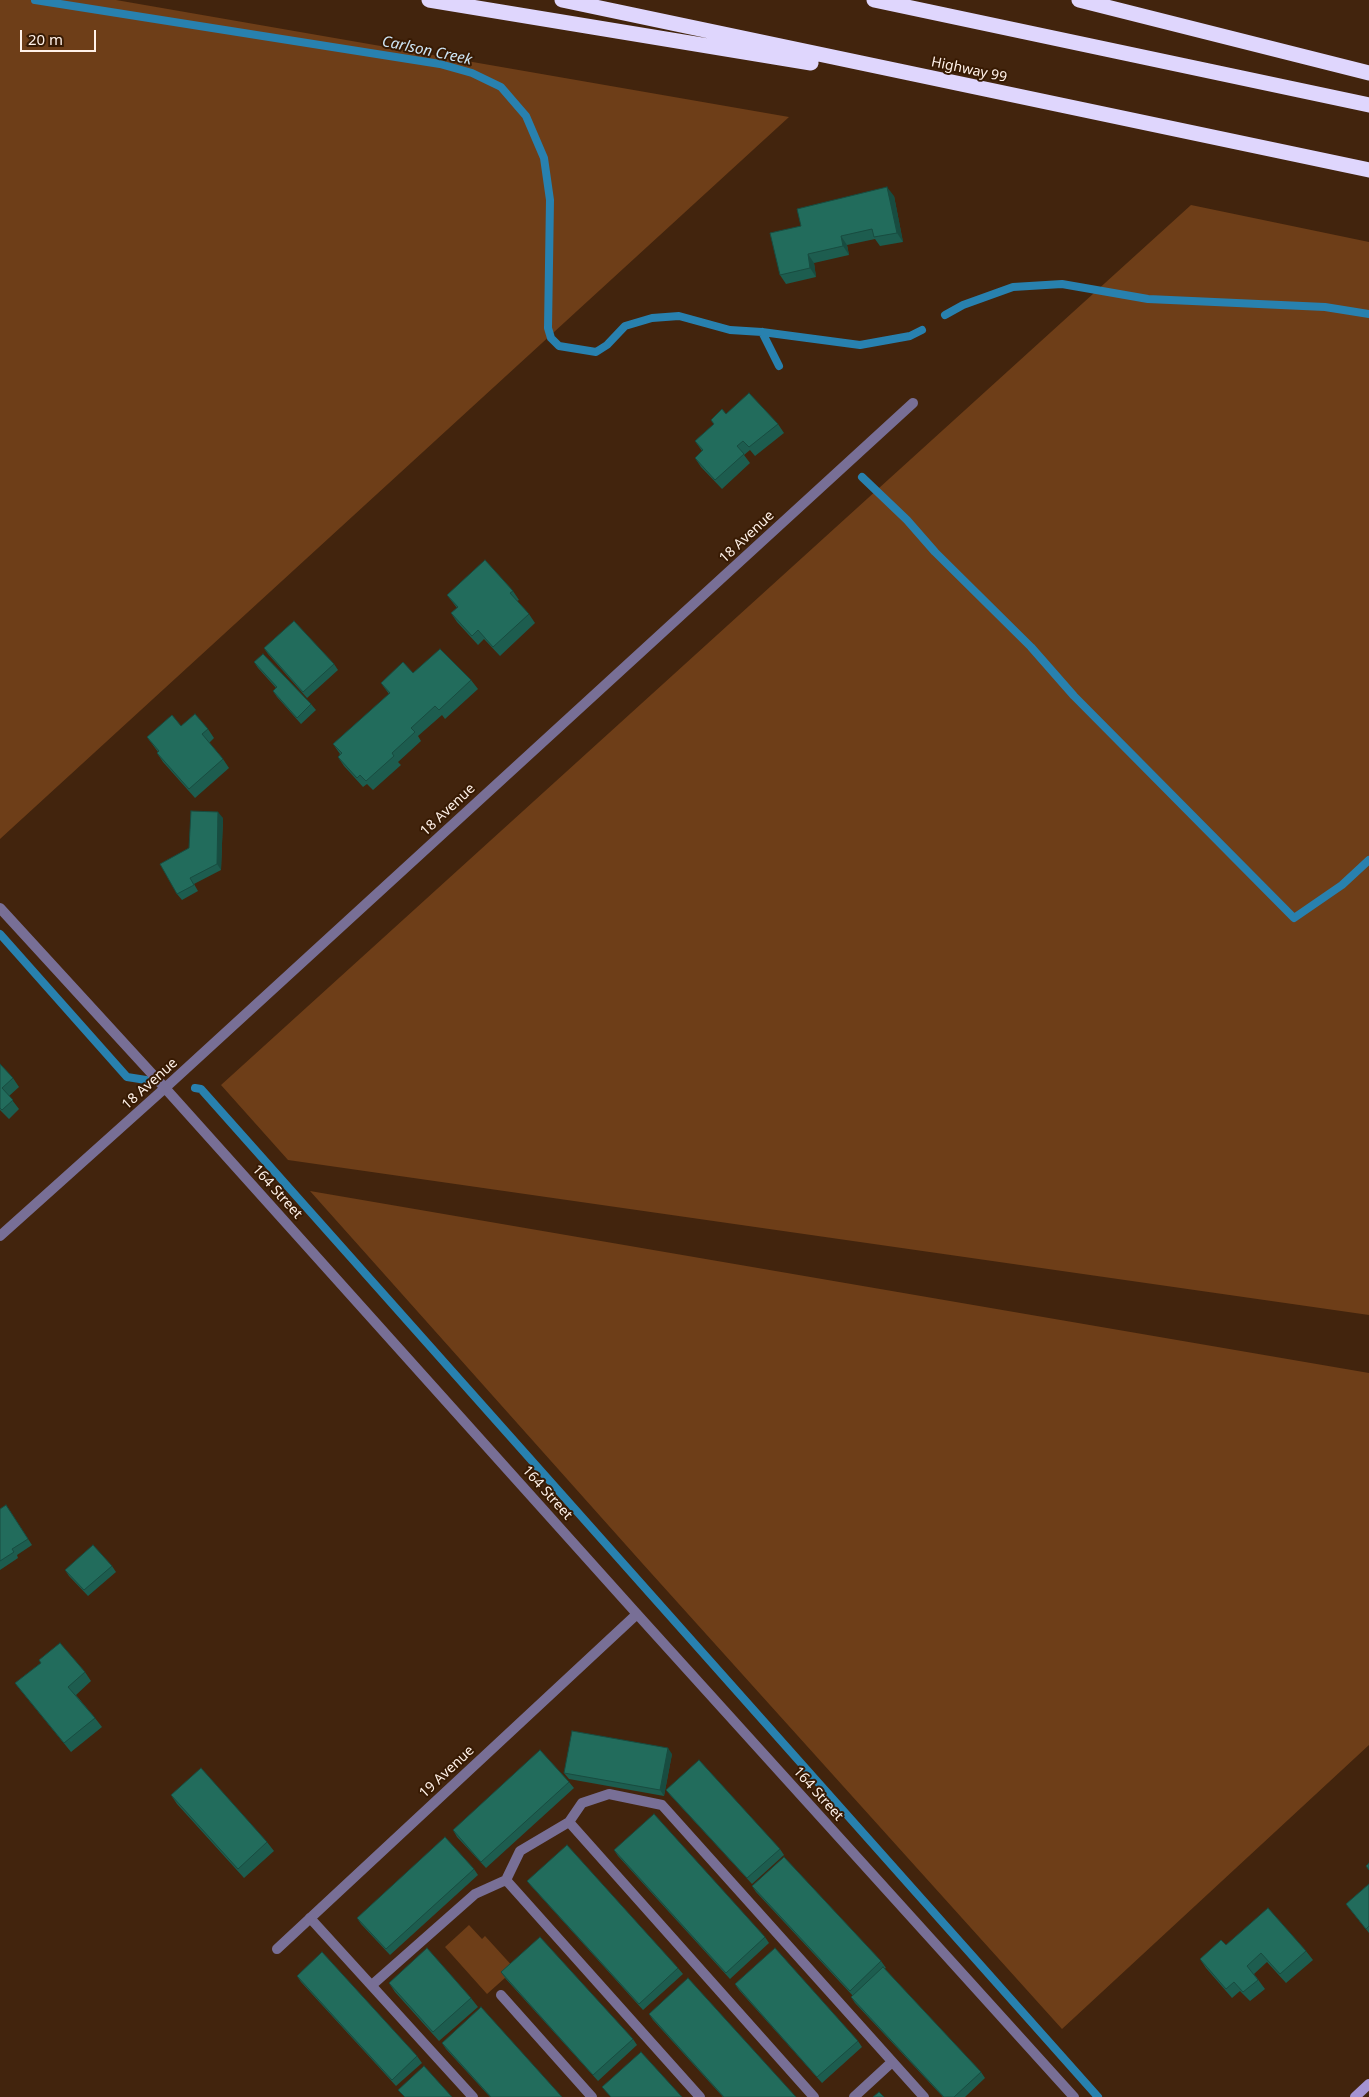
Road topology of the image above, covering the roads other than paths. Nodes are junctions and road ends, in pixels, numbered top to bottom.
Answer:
1 (428, 0) edge
2 (562, 0) edge
3 (874, 0) edge
4 (1079, 0) edge
5 (1369, 73) edge
6 (998, 93) junction
7 (1369, 105) edge
8 (1369, 170) edge
9 (913, 403) dead end
10 (0, 908) edge
11 (165, 1088) junction
12 (0, 1236) edge
13 (636, 1614) junction
14 (569, 1822) junction
15 (506, 1880) junction
16 (310, 1918) junction
17 (277, 1949) dead end
18 (372, 1985) junction
19 (501, 1995) dead end
20 (892, 2062) junction
21 (1369, 2084) edge
22 (473, 2097) edge
23 (592, 2097) edge
24 (700, 2097) edge
25 (814, 2097) edge
26 (854, 2097) edge
27 (924, 2097) edge
28 (1074, 2097) edge
29 (1355, 2097) edge

1 - 6 highway
2 - 6 highway, Highway 99
3 - 7 highway
4 - 5 highway
6 - 8 highway, Highway 99
9 - 11 street, 18 Avenue
10 - 11 street, 164 Street
11 - 12 street, 18 Avenue
11 - 13 street, 164 Street
13 - 16 street, 19 Avenue
13 - 28 street, 164 Street
14 - 15 street
14 - 20 street
14 - 25 street
15 - 18 street
15 - 24 street
16 - 17 street, 19 Avenue
16 - 18 street
18 - 22 street
19 - 23 street
20 - 26 street
20 - 27 street
21 - 29 street

